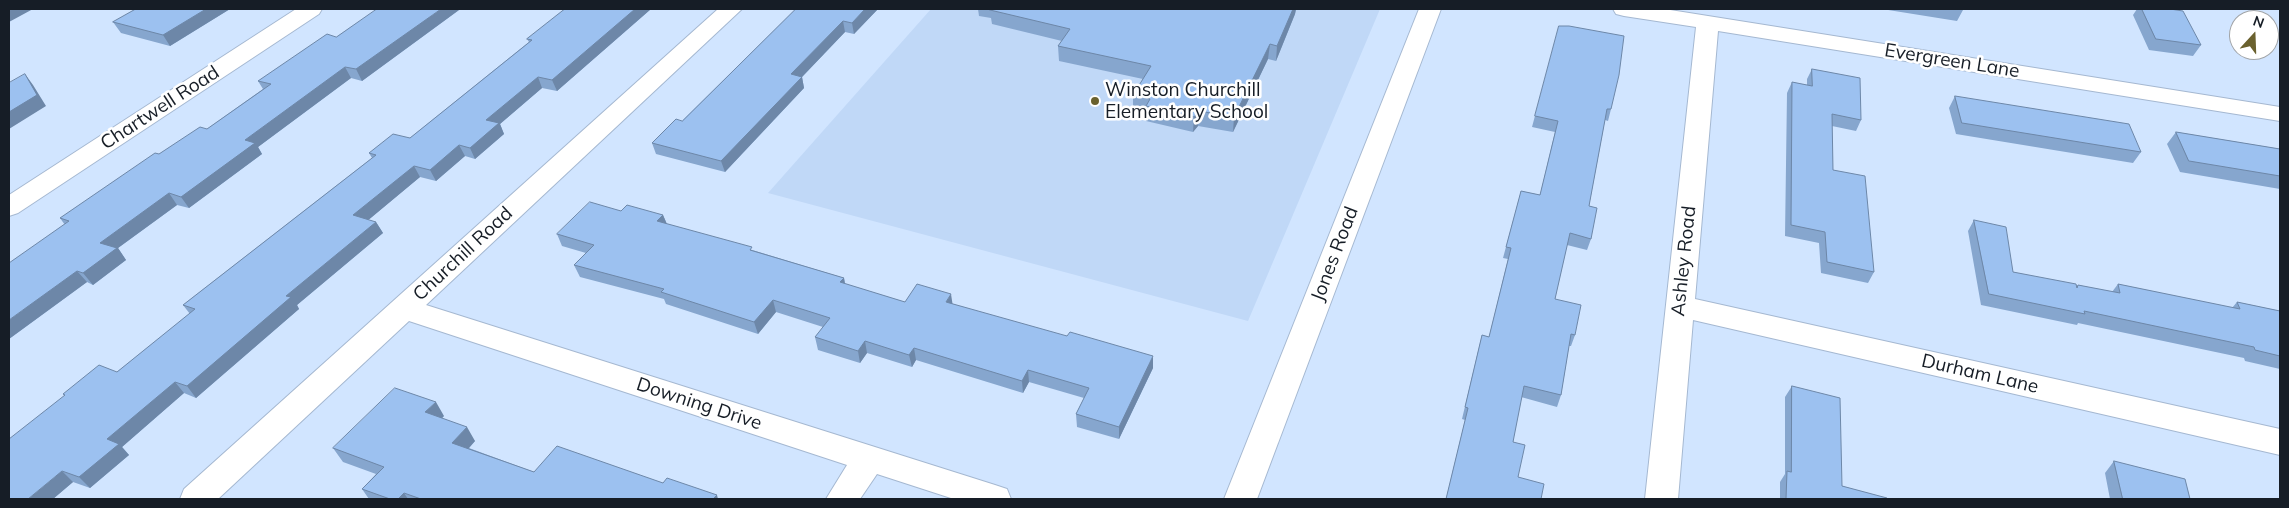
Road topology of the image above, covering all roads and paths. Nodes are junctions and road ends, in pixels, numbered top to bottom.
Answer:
1 (311, 9) edge
2 (731, 9) edge
3 (1430, 9) edge
4 (1624, 9) edge
5 (1708, 23) junction
6 (2280, 114) edge
7 (9, 207) edge
8 (1679, 306) junction
9 (404, 309) junction
10 (2280, 442) edge
11 (868, 458) junction
12 (196, 499) edge
13 (842, 499) edge
14 (995, 499) edge
15 (1240, 499) edge
16 (1661, 499) edge

1 - 7 street, Chartwell Road
2 - 9 street, Churchill Road
3 - 15 street, Jones Road
4 - 5 street, Evergreen Lane
5 - 6 street, Evergreen Lane
5 - 8 street, Ashley Road
8 - 10 street, Durham Lane
8 - 16 street, Ashley Road
9 - 11 street, Downing Drive
9 - 12 street, Churchill Road
11 - 13 street
11 - 14 street, Downing Drive

